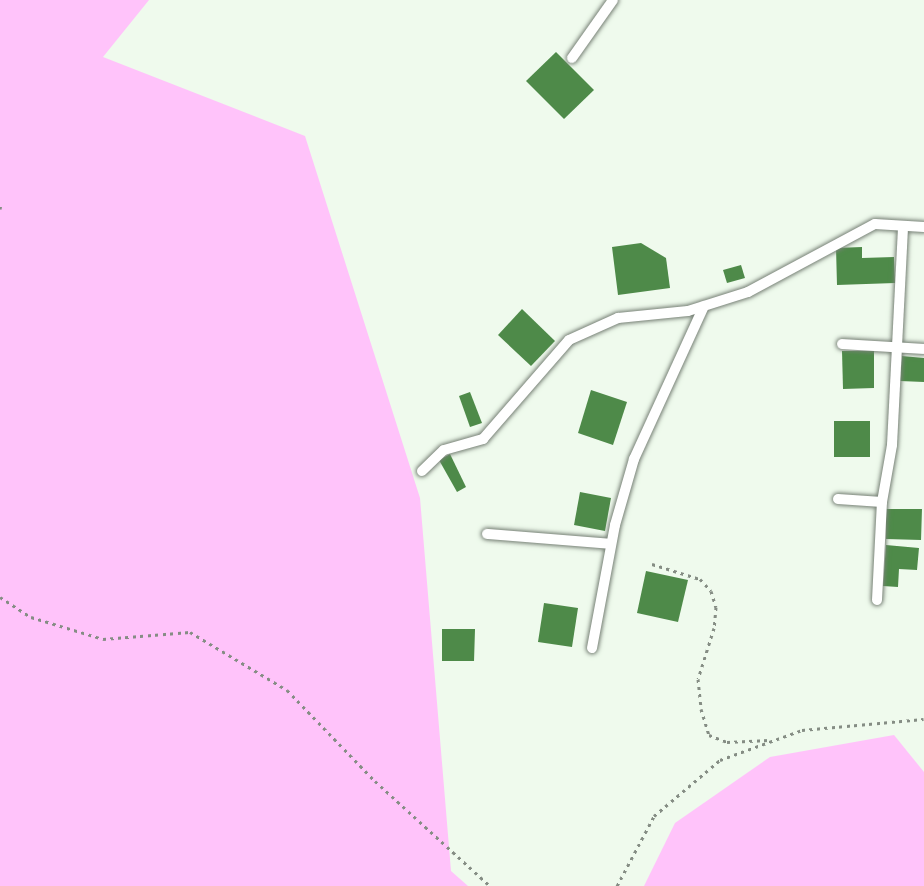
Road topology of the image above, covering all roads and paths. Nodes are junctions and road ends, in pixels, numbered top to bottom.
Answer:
1 (613, 0) edge
2 (572, 58) dead end
3 (1, 204) edge
4 (0, 209) edge
5 (903, 226) junction
6 (924, 227) edge
7 (704, 306) junction
8 (842, 344) dead end
9 (896, 348) junction
10 (924, 350) edge
11 (422, 471) dead end
12 (838, 500) dead end
13 (882, 502) junction
14 (488, 534) dead end
15 (611, 544) junction
16 (652, 564) dead end
17 (0, 597) edge
18 (876, 600) dead end
19 (592, 648) dead end
20 (924, 719) edge
21 (775, 740) junction
22 (490, 886) edge
23 (617, 886) edge

1 - 2 lane
3 - 4 path
5 - 6 lane
5 - 7 lane
5 - 9 lane
7 - 11 lane
7 - 15 lane
8 - 9 lane
9 - 10 lane
9 - 13 lane
12 - 13 lane
13 - 18 lane
14 - 15 lane
15 - 19 lane
16 - 21 path
17 - 22 path
20 - 21 path
21 - 23 path

